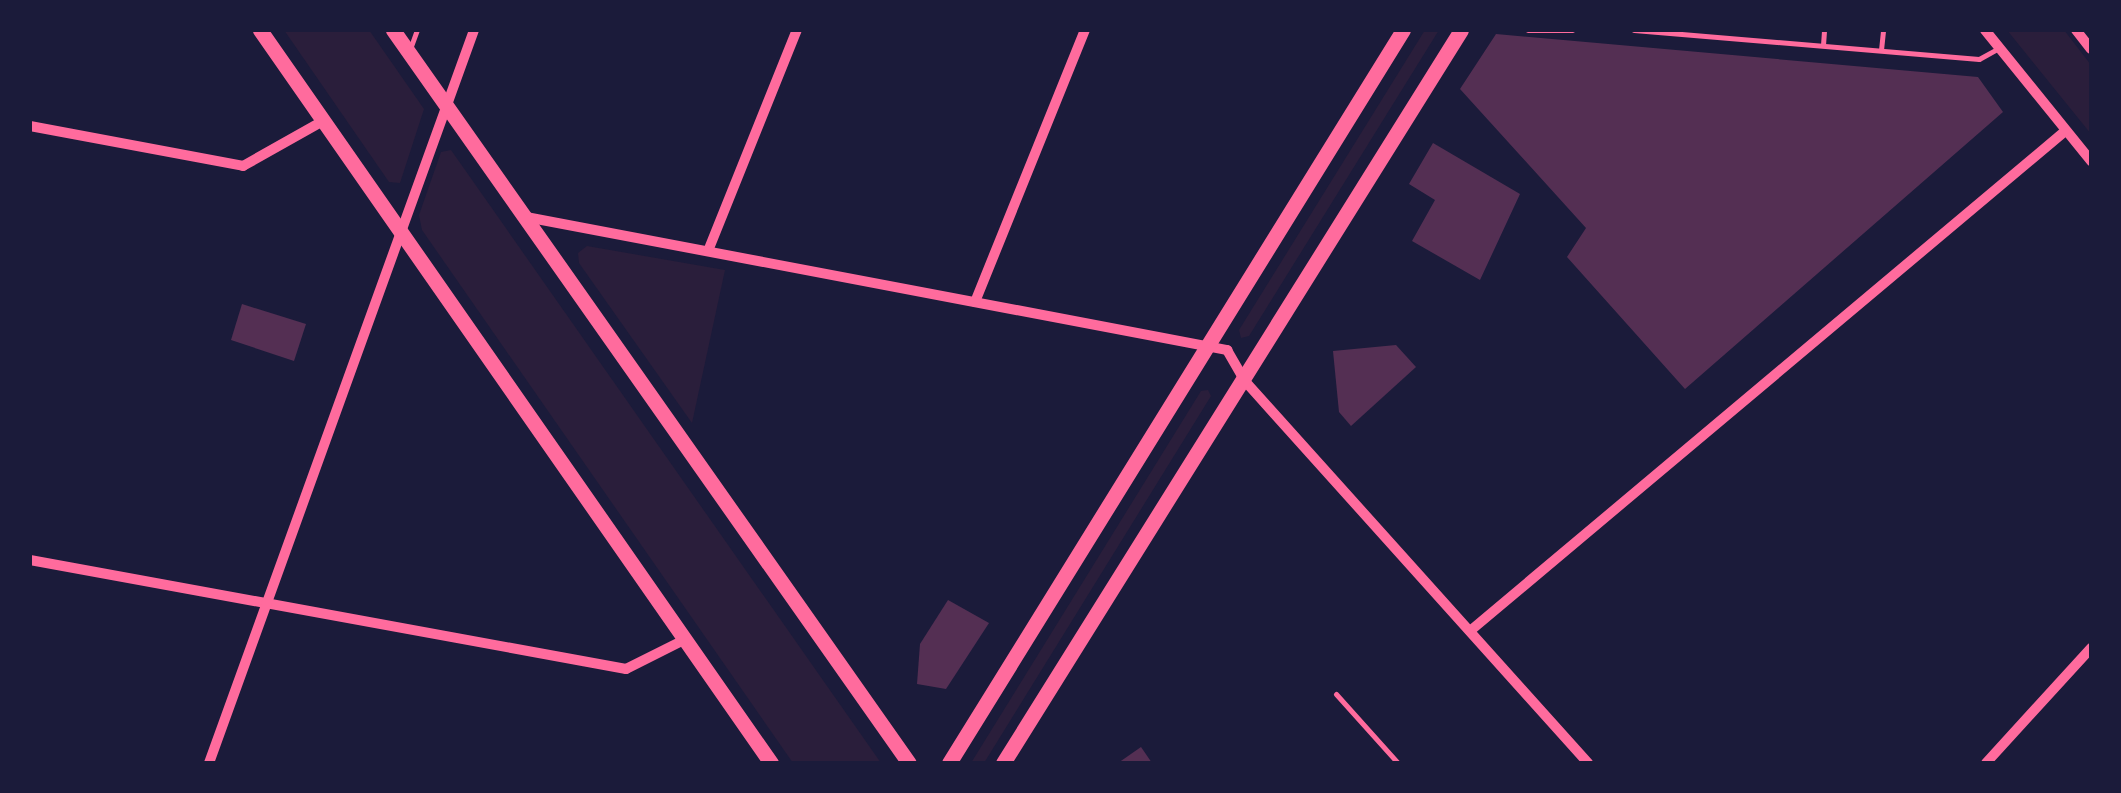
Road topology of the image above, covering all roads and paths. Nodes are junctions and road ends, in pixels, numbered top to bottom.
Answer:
1 (260, 30) edge
2 (394, 30) edge
3 (417, 30) edge
4 (474, 30) edge
5 (797, 30) edge
6 (1085, 30) edge
7 (1402, 30) edge
8 (1461, 30) edge
9 (1528, 30) edge
10 (1572, 30) edge
11 (1638, 30) edge
12 (1758, 30) edge
13 (1824, 30) edge
14 (1882, 30) edge
15 (1984, 30) edge
16 (2076, 30) edge
17 (1700, 32) edge
18 (1758, 40) junction
19 (1823, 45) junction
20 (1997, 48) junction
21 (2091, 49) edge
22 (1882, 50) junction
23 (409, 52) junction
24 (446, 104) junction
25 (323, 121) junction
26 (30, 126) edge
27 (2064, 132) junction
28 (2091, 162) edge
29 (525, 217) junction
30 (399, 233) junction
31 (708, 252) junction
32 (975, 302) junction
33 (1209, 346) junction
34 (1244, 380) junction
35 (30, 560) edge
36 (268, 603) junction
37 (1470, 631) junction
38 (684, 640) junction
39 (2091, 648) edge
40 (1336, 694) dead end
41 (209, 763) edge
42 (771, 763) edge
43 (909, 763) edge
44 (949, 763) edge
45 (1003, 763) edge
46 (1398, 763) edge
47 (1588, 763) edge
48 (1986, 763) edge

1 - 25 main road
2 - 23 main road
3 - 23 lane
4 - 24 street
5 - 31 street
6 - 32 street
7 - 33 main road
8 - 34 main road
9 - 10 lane
11 - 17 lane
12 - 18 lane
13 - 19 lane
14 - 22 lane
15 - 20 street
16 - 21 street
17 - 18 lane
18 - 19 lane
19 - 22 lane
20 - 22 lane
20 - 27 street
23 - 24 main road
24 - 29 main road
24 - 30 street
25 - 26 street
25 - 30 main road
27 - 28 street
27 - 37 street
29 - 31 street
29 - 43 main road
30 - 36 street
30 - 38 main road
31 - 32 street
32 - 33 street
33 - 34 street
33 - 44 main road
34 - 37 street
34 - 45 main road
35 - 36 street
36 - 38 street
36 - 41 street
37 - 47 street
38 - 42 main road
39 - 48 street
40 - 46 lane

